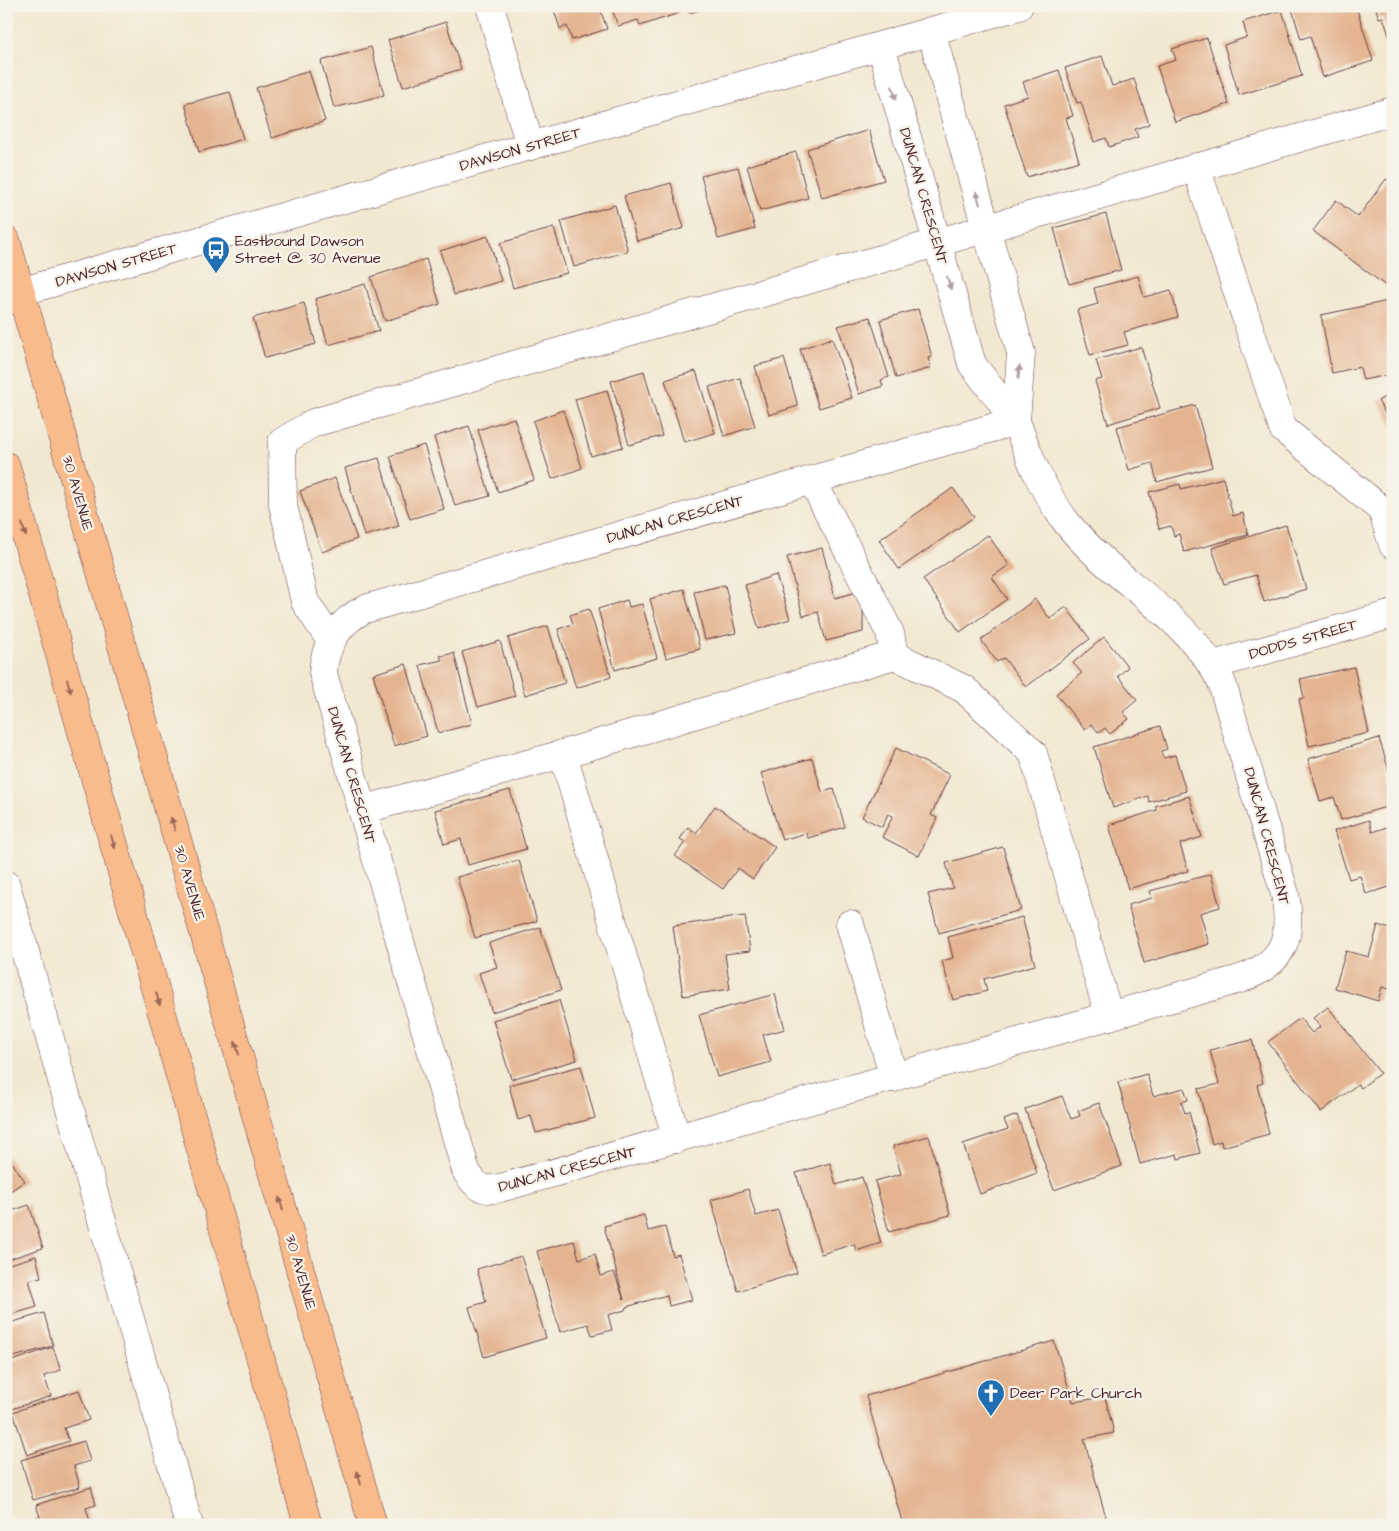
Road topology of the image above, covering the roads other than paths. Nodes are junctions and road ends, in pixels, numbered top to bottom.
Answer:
1 (490, 6) edge
2 (1019, 6) edge
3 (931, 31) junction
4 (881, 46) junction
5 (1393, 111) edge
6 (530, 146) junction
7 (1196, 167) junction
8 (987, 229) junction
9 (6, 240) edge
10 (937, 243) junction
11 (14, 294) edge
12 (1016, 421) junction
13 (6, 466) edge
14 (812, 480) junction
15 (1393, 545) edge
16 (1393, 614) edge
17 (331, 641) junction
18 (894, 655) junction
19 (1214, 665) junction
20 (563, 754) junction
21 (362, 810) junction
22 (6, 885) edge
23 (850, 924) dead end
24 (16, 955) edge
25 (1109, 1016) junction
26 (894, 1078) junction
27 (677, 1139) junction
28 (189, 1525) edge
29 (308, 1525) edge
30 (373, 1525) edge

1 - 6 street
2 - 3 street, DAWSON STREET
3 - 4 street, DAWSON STREET
8 -> 3 street, DUNCAN CRESCENT
4 - 6 street, DAWSON STREET
4 -> 10 street, DUNCAN CRESCENT
5 - 7 street
6 - 11 street, DAWSON STREET
7 - 8 street
7 - 15 street
8 - 10 street
12 -> 8 street, DUNCAN CRESCENT
9 - 11 main road, 30 AVENUE
10 -> 12 street, DUNCAN CRESCENT
10 - 17 street
30 -> 11 main road, 30 AVENUE
12 - 14 street, DUNCAN CRESCENT
12 - 19 street, DUNCAN CRESCENT
13 -> 29 main road
14 - 17 street, DUNCAN CRESCENT
14 - 18 street
16 - 19 street, DODDS STREET
17 - 21 street, DUNCAN CRESCENT
18 - 20 street
18 - 25 street
19 - 25 street, DUNCAN CRESCENT
20 - 21 street
20 - 27 street
21 - 27 street, DUNCAN CRESCENT
22 - 24 street
23 - 26 street
24 - 28 street
25 - 26 street, DUNCAN CRESCENT
26 - 27 street, DUNCAN CRESCENT

